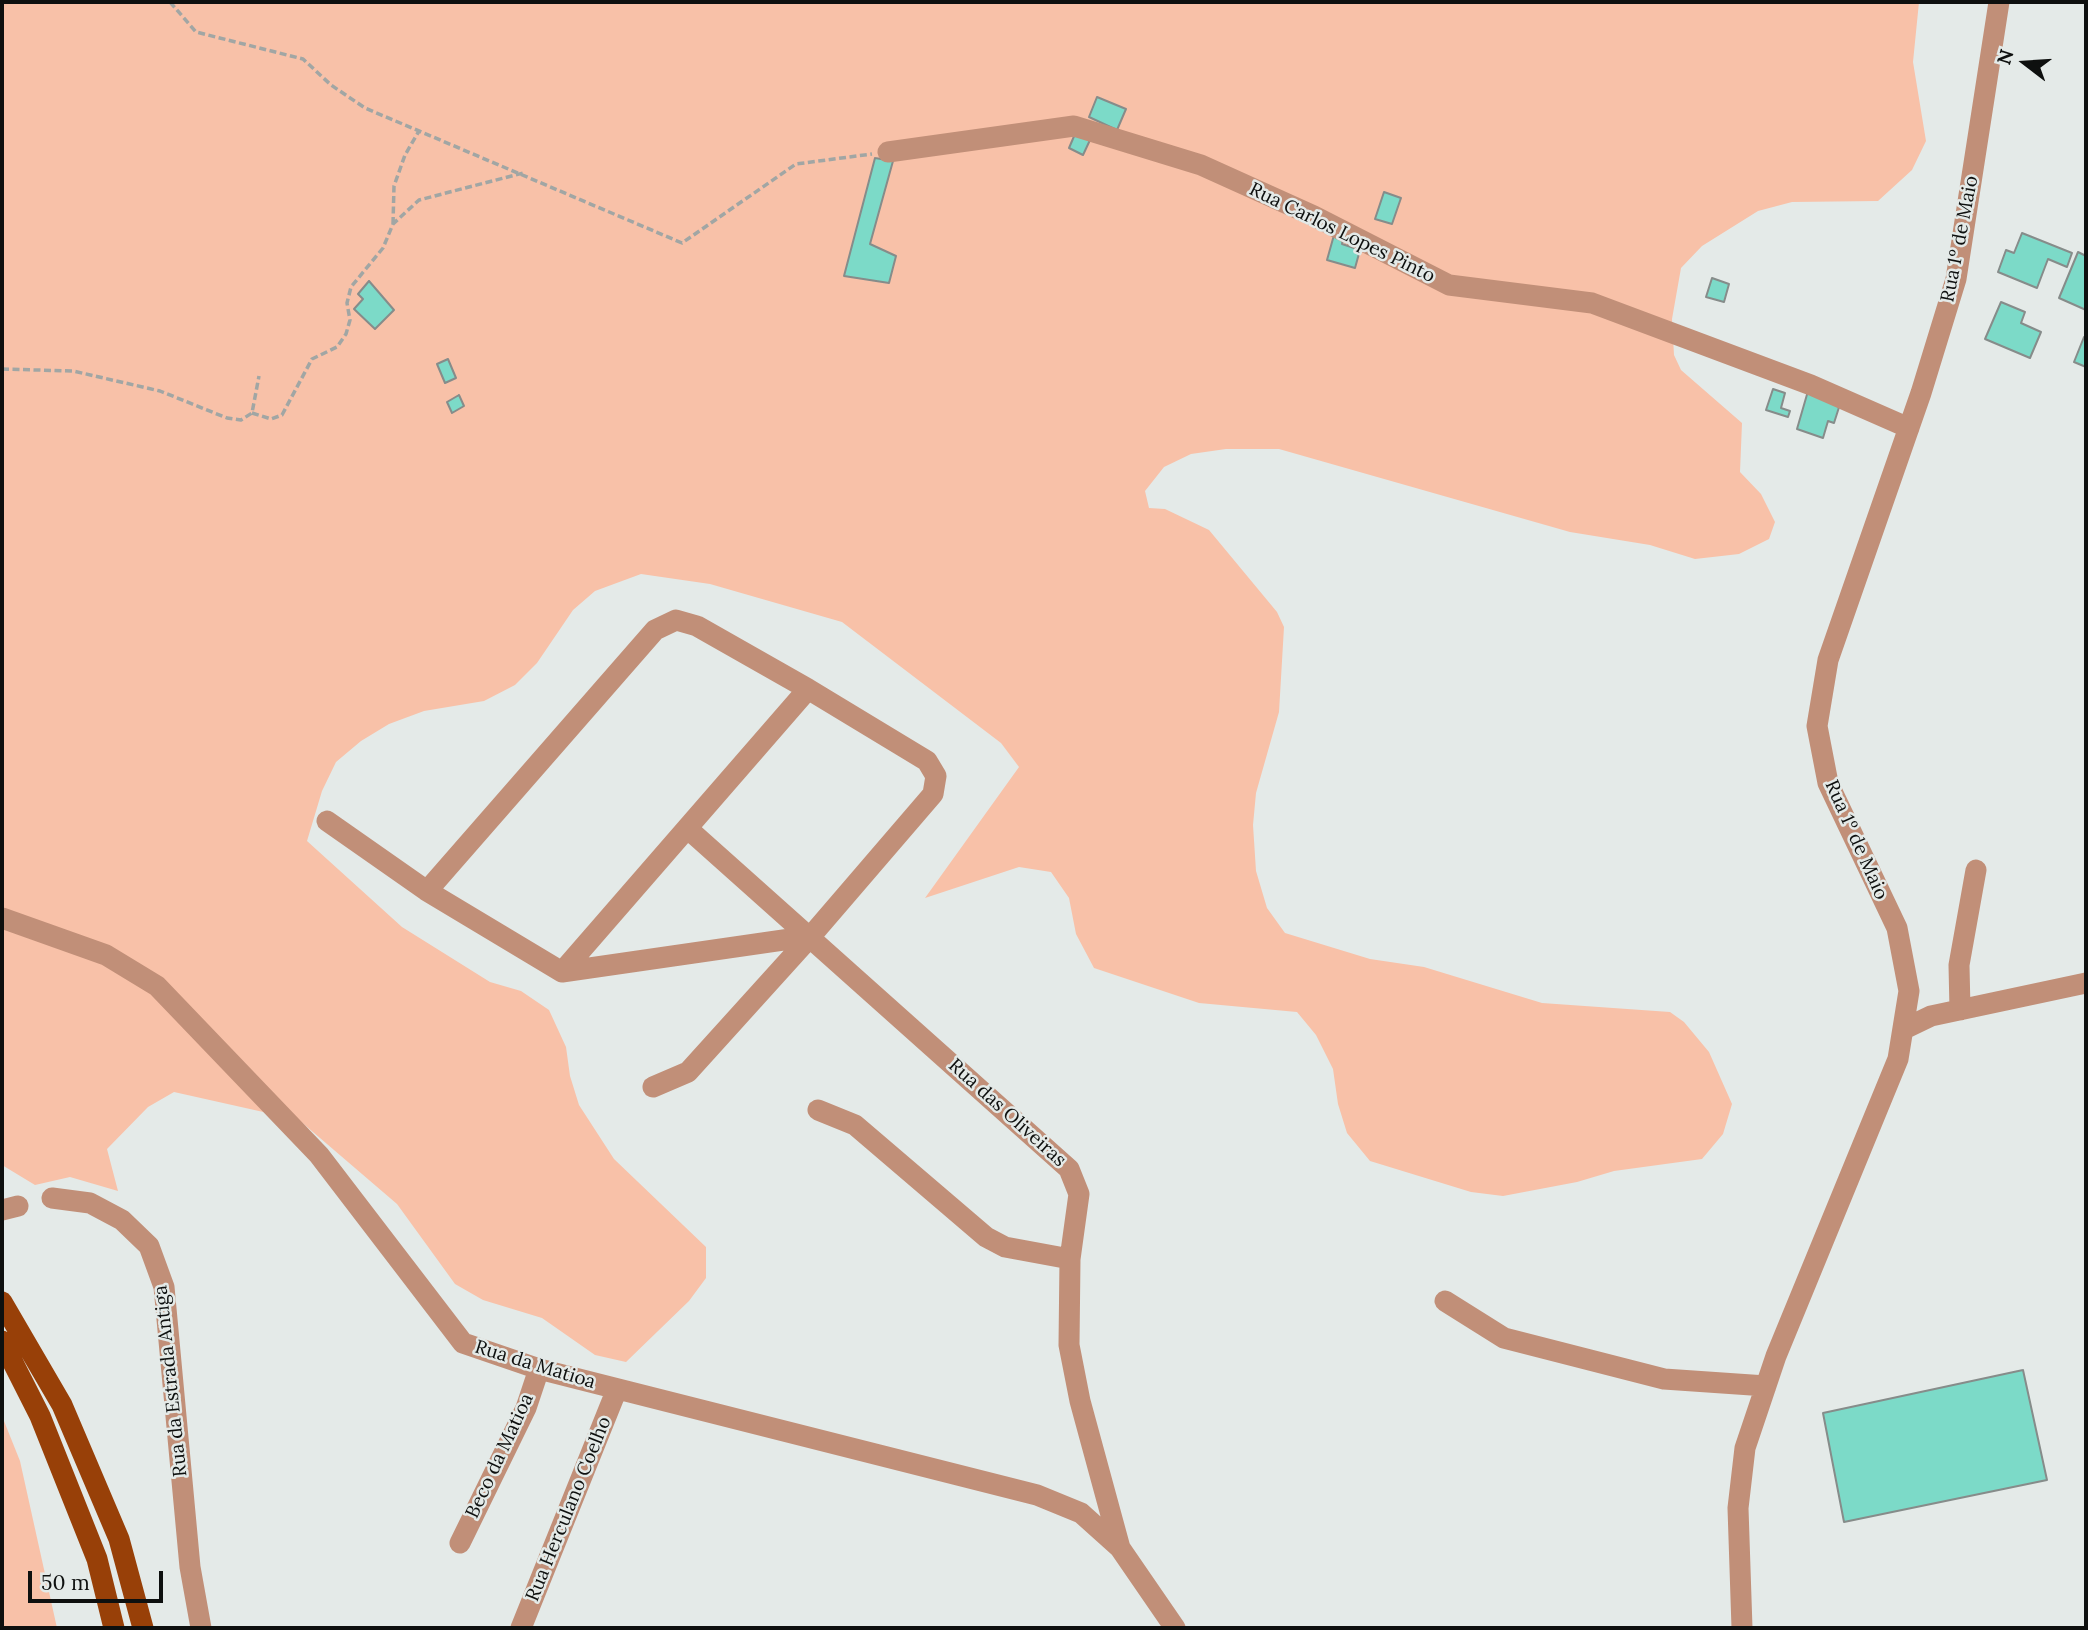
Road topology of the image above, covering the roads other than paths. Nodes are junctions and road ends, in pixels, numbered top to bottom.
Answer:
1 (1999, 2) edge
2 (888, 152) road end
3 (1909, 428) junction
4 (808, 689) junction
5 (327, 821) dead end
6 (687, 828) junction
7 (1976, 870) dead end
8 (427, 891) junction
9 (2, 918) edge
10 (811, 936) junction
11 (562, 972) junction
12 (2086, 983) edge
13 (1960, 1010) junction
14 (1904, 1029) junction
15 (653, 1087) dead end
16 (818, 1110) dead end
17 (52, 1198) dead end
18 (1070, 1259) junction
19 (1445, 1301) dead end
20 (2, 1302) edge
21 (2, 1341) edge
22 (539, 1369) junction
23 (1766, 1386) junction
24 (617, 1389) junction
25 (460, 1543) dead end
26 (1120, 1548) junction
27 (114, 1628) edge
28 (143, 1628) edge
29 (201, 1628) edge
30 (521, 1628) edge
31 (1175, 1628) edge
32 (1742, 1628) edge

1 - 3 street, Rua 1º de Maio
2 - 3 street, Rua Carlos Lopes Pinto
3 - 14 street, Rua 1º de Maio
4 - 6 street
4 - 8 street
4 - 10 street
5 - 8 street
6 - 10 street, Rua das Oliveiras
6 - 11 street
7 - 13 street
8 - 11 street
9 - 22 street, Rua da Matioa
10 - 11 street
10 - 15 street
10 - 18 street, Rua das Oliveiras
12 - 13 street
13 - 14 street
14 - 23 street, Rua 1º de Maio
16 - 18 street
17 - 29 street, Rua da Estrada Antiga
18 - 26 street, Rua das Oliveiras
19 - 23 street
20 - 28 main road
21 - 27 main road
22 - 24 street, Rua da Matioa
22 - 25 street, Beco da Matioa
23 - 32 street, Rua 1º de Maio
24 - 26 street, Rua da Matioa
24 - 30 street, Rua Herculano Coelho
26 - 31 street, Rua da Matioa

